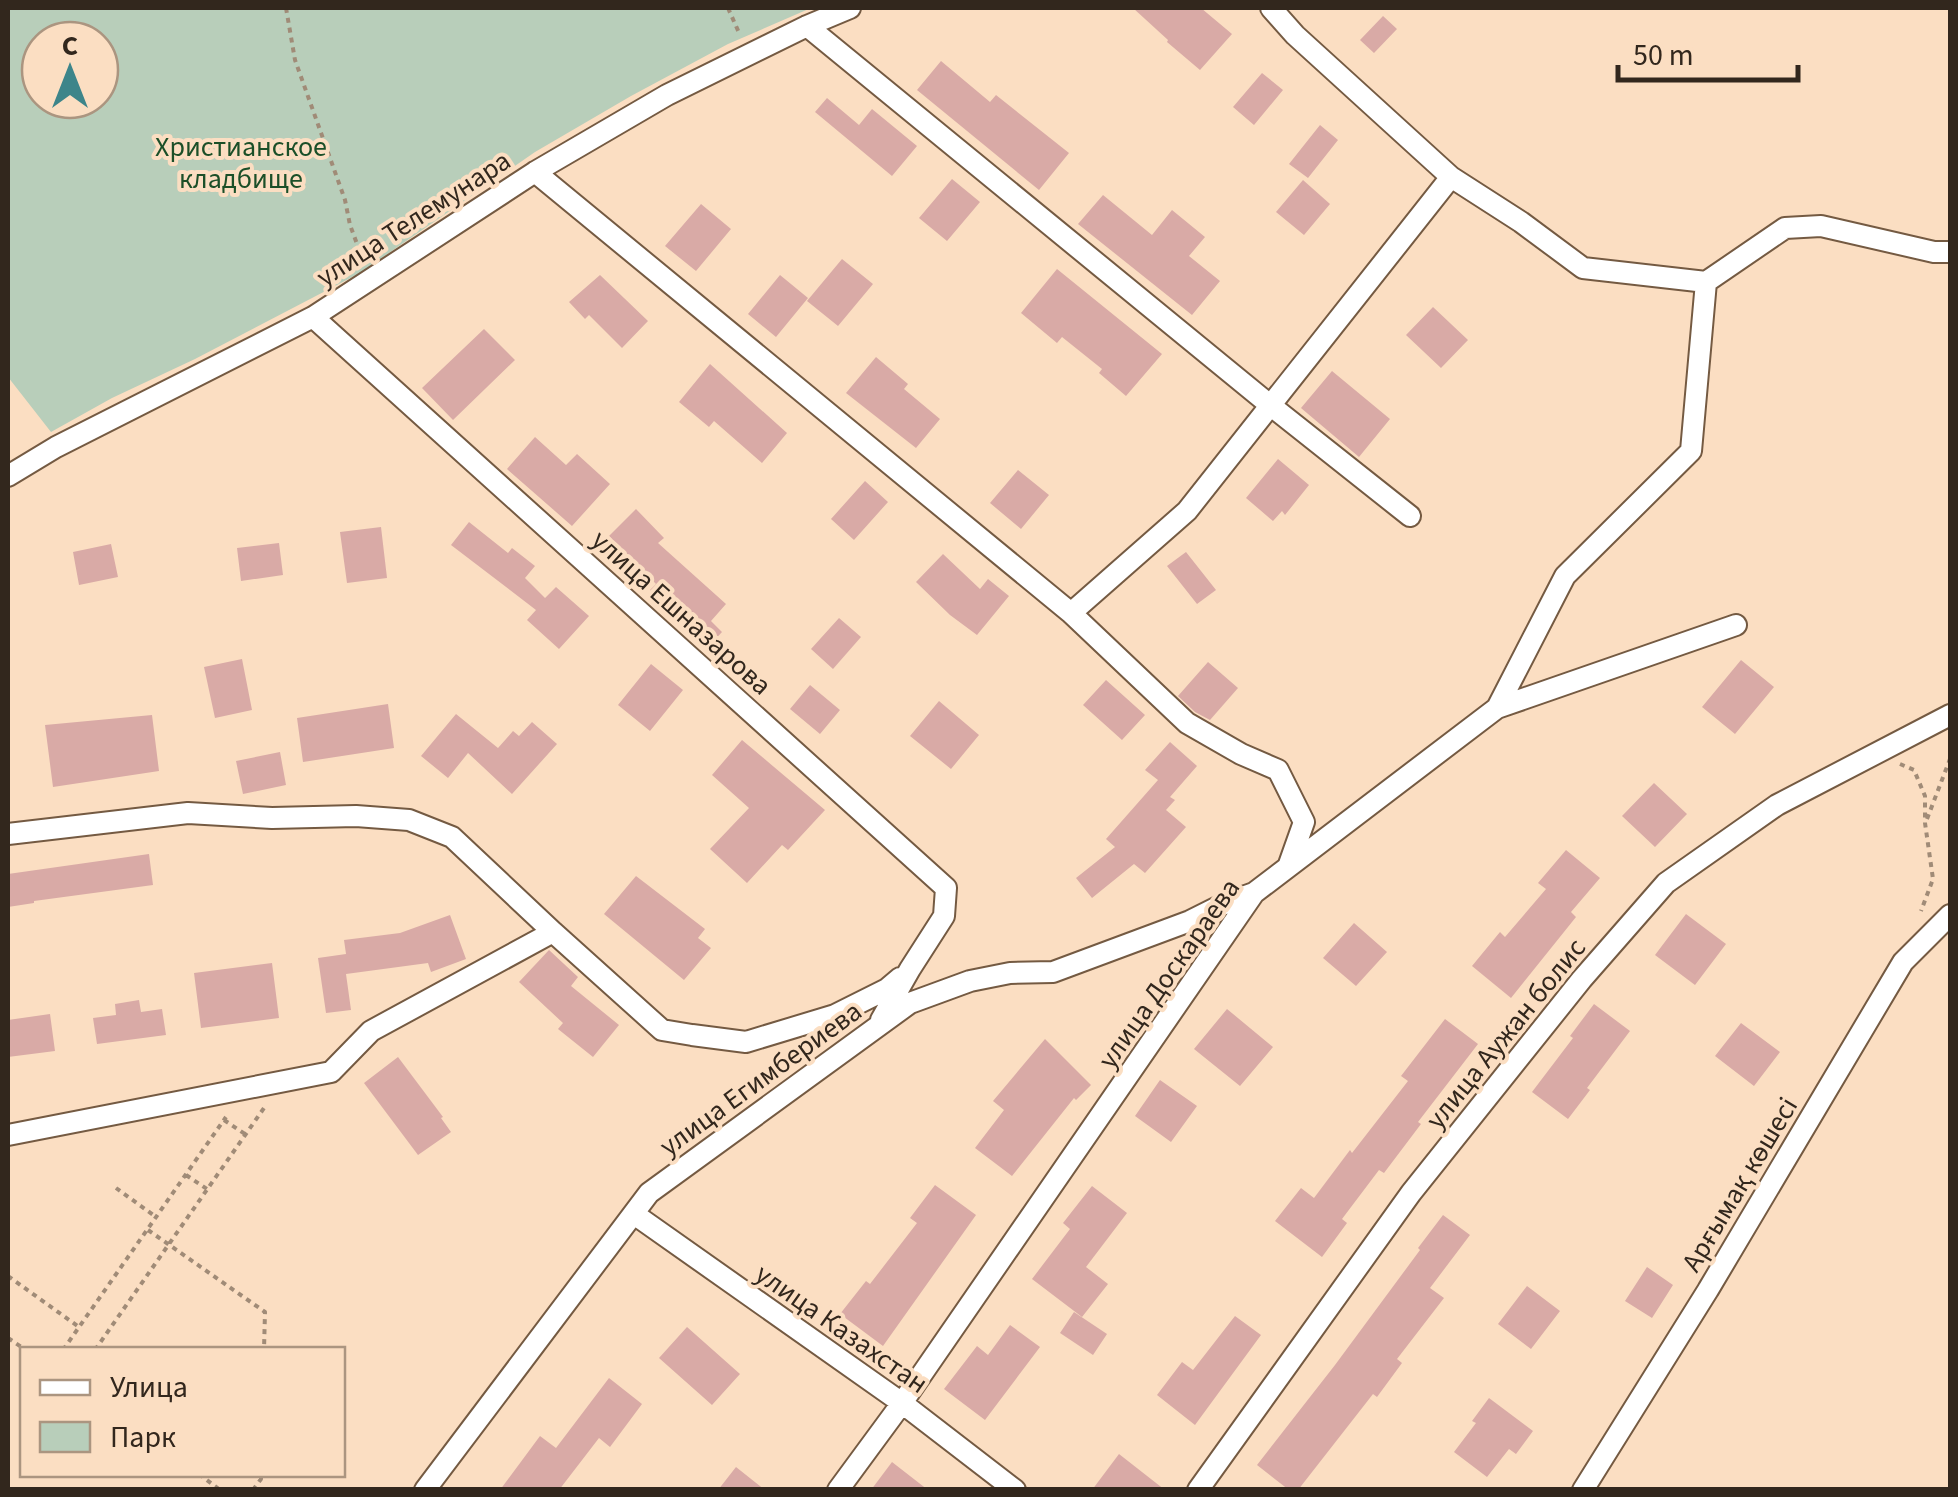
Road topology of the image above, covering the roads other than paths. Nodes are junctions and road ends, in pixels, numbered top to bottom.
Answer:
1 (850, 8) edge
2 (1271, 8) edge
3 (806, 26) junction
4 (535, 172) junction
5 (1451, 177) junction
6 (1950, 252) edge
7 (1706, 282) junction
8 (313, 316) junction
9 (1270, 405) junction
10 (8, 476) edge
11 (1410, 516) dead end
12 (1070, 613) junction
13 (1736, 625) dead end
14 (1497, 708) junction
15 (1950, 715) edge
16 (8, 834) edge
17 (1288, 868) junction
18 (1254, 893) junction
19 (1950, 915) edge
20 (553, 932) junction
21 (910, 969) junction
22 (877, 1028) junction
23 (8, 1135) edge
24 (634, 1214) junction
25 (902, 1403) junction
26 (425, 1490) edge
27 (838, 1490) edge
28 (1016, 1490) edge
29 (1198, 1490) edge
30 (1583, 1490) edge

1 - 3 street, улица Телемунара
2 - 5 street
3 - 4 street, улица Телемунара
3 - 9 street
4 - 8 street, улица Телемунара
4 - 12 street
5 - 7 street
5 - 9 street
6 - 7 street
7 - 14 street
8 - 10 street, улица Телемунара
8 - 21 street, улица Ешназарова
9 - 11 street
9 - 12 street
12 - 17 street
13 - 14 street, улица Доскараева
14 - 17 street, улица Доскараева
15 - 29 street, улица Аужан болис
16 - 20 street, улица Ешназарова
17 - 18 street, улица Доскараева
18 - 22 street, улица Егимбериева
18 - 25 street, улица Доскараева
19 - 30 street, Арғымақ көшесі
20 - 21 street, улица Ешназарова
20 - 23 street
21 - 22 street, улица Ешназарова
22 - 24 street, улица Егимбериева
24 - 25 street, улица Казахстан
24 - 26 street, улица Егимбериева
25 - 27 street, улица Доскараева
25 - 28 street, улица Казахстан

